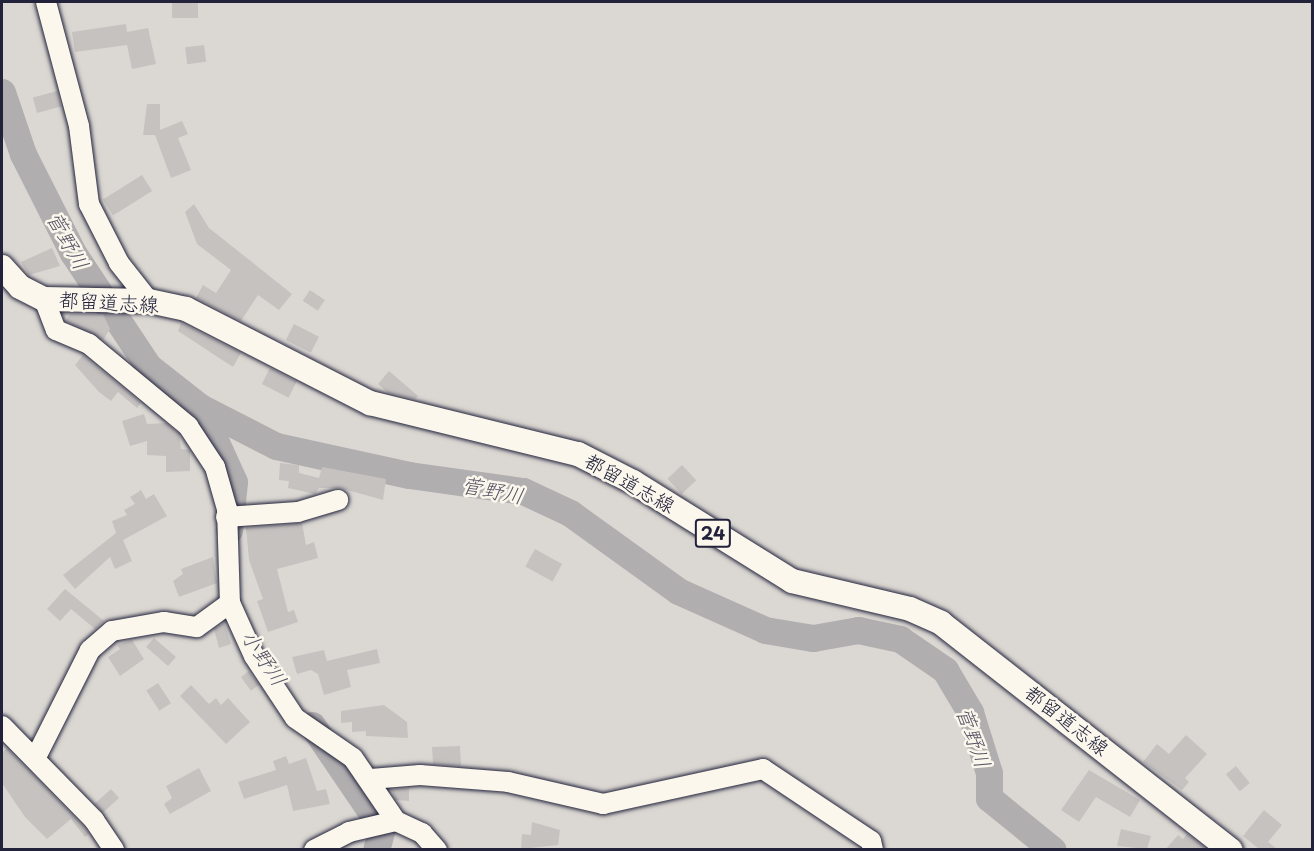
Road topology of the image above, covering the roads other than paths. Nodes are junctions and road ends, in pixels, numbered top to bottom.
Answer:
1 (46, 2) edge
2 (2, 267) edge
3 (44, 299) junction
4 (149, 301) junction
5 (338, 500) dead end
6 (226, 517) junction
7 (230, 603) junction
8 (2, 726) edge
9 (35, 759) junction
10 (371, 779) junction
11 (396, 821) junction
12 (114, 849) edge
13 (314, 849) edge
14 (437, 849) edge
15 (873, 849) edge
16 (1231, 849) edge

1 - 4 street
2 - 3 main road, 都留道志線 / 24
3 - 4 main road, 都留道志線 / 24
3 - 6 street
4 - 16 main road, 都留道志線 / 24
5 - 6 street
6 - 7 street
7 - 9 street
7 - 10 street
8 - 9 street
9 - 12 street
10 - 11 street
10 - 15 street
11 - 13 street
11 - 14 street

